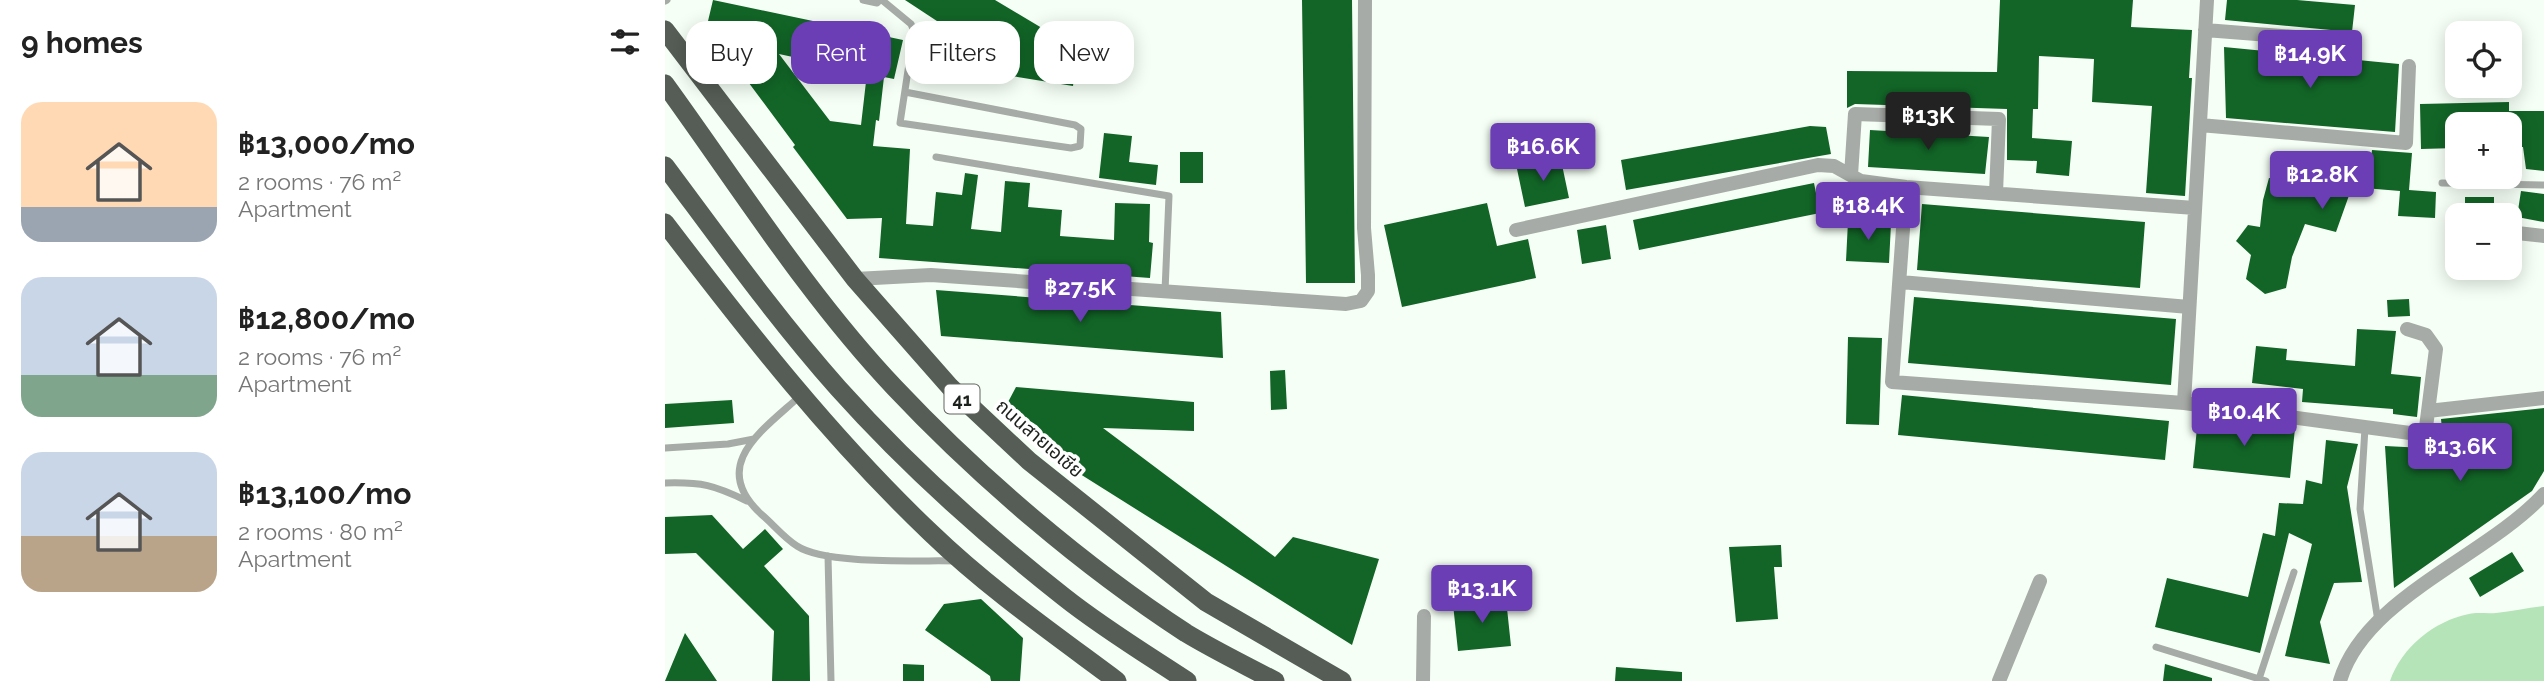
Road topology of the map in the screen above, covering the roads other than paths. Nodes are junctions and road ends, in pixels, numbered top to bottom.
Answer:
1 (863, 0) edge
2 (881, 0) edge
3 (1365, 0) edge
4 (2207, 0) edge
5 (665, 30) edge
6 (2206, 30) junction
7 (2345, 41) dead end
8 (2409, 66) dead end
9 (665, 84) edge
10 (905, 92) junction
11 (2200, 125) junction
12 (936, 157) dead end
13 (665, 166) edge
14 (1851, 175) junction
15 (2442, 183) dead end
16 (2544, 185) edge
17 (1906, 187) junction
18 (1996, 194) junction
19 (2195, 208) junction
20 (665, 223) edge
21 (1516, 230) dead end
22 (2522, 234) edge
23 (2544, 236) edge
24 (855, 279) junction
25 (1900, 282) junction
26 (1165, 291) junction
27 (2189, 307) junction
28 (2407, 329) dead end
29 (800, 396) junction
30 (2544, 398) edge
31 (2184, 403) junction
32 (2428, 411) junction
33 (2365, 428) junction
34 (754, 439) junction
35 (665, 448) edge
36 (665, 483) edge
37 (2544, 494) edge
38 (748, 501) junction
39 (828, 556) junction
40 (962, 561) junction
41 (2294, 572) dead end
42 (2040, 581) dead end
43 (1424, 616) dead end
44 (2378, 621) junction
45 (2156, 648) dead end
46 (2262, 680) edge
47 (831, 681) edge
48 (1118, 681) edge
49 (1187, 681) edge
50 (1275, 681) edge
51 (1342, 681) edge
52 (1423, 681) edge
53 (1999, 681) edge
54 (2340, 681) edge

1 - 2 lane
2 - 10 lane
3 - 26 street
4 - 6 street
5 - 24 highway, ถนนสายเอเชีย / 41
6 - 7 street
6 - 11 street
8 - 11 street
9 - 50 highway, 41
10 - 10 lane
11 - 19 street
12 - 26 lane
13 - 49 highway
14 - 17 street
14 - 18 street
14 - 21 street
15 - 16 lane
17 - 18 street
17 - 25 street
18 - 19 street
19 - 27 street
20 - 29 highway
22 - 23 street
24 - 26 street
24 - 51 highway, ถนนสายเอเชีย / 41
25 - 27 street
25 - 31 street
27 - 31 street
28 - 32 street
29 - 34 lane
29 - 40 highway
30 - 32 street
31 - 33 street
32 - 33 street
33 - 44 lane
34 - 35 lane
34 - 38 lane
36 - 38 lane
37 - 44 street
38 - 39 lane
39 - 40 lane
39 - 47 lane
40 - 48 highway
41 - 46 lane
42 - 53 street
43 - 52 street
44 - 54 street
45 - 46 lane

